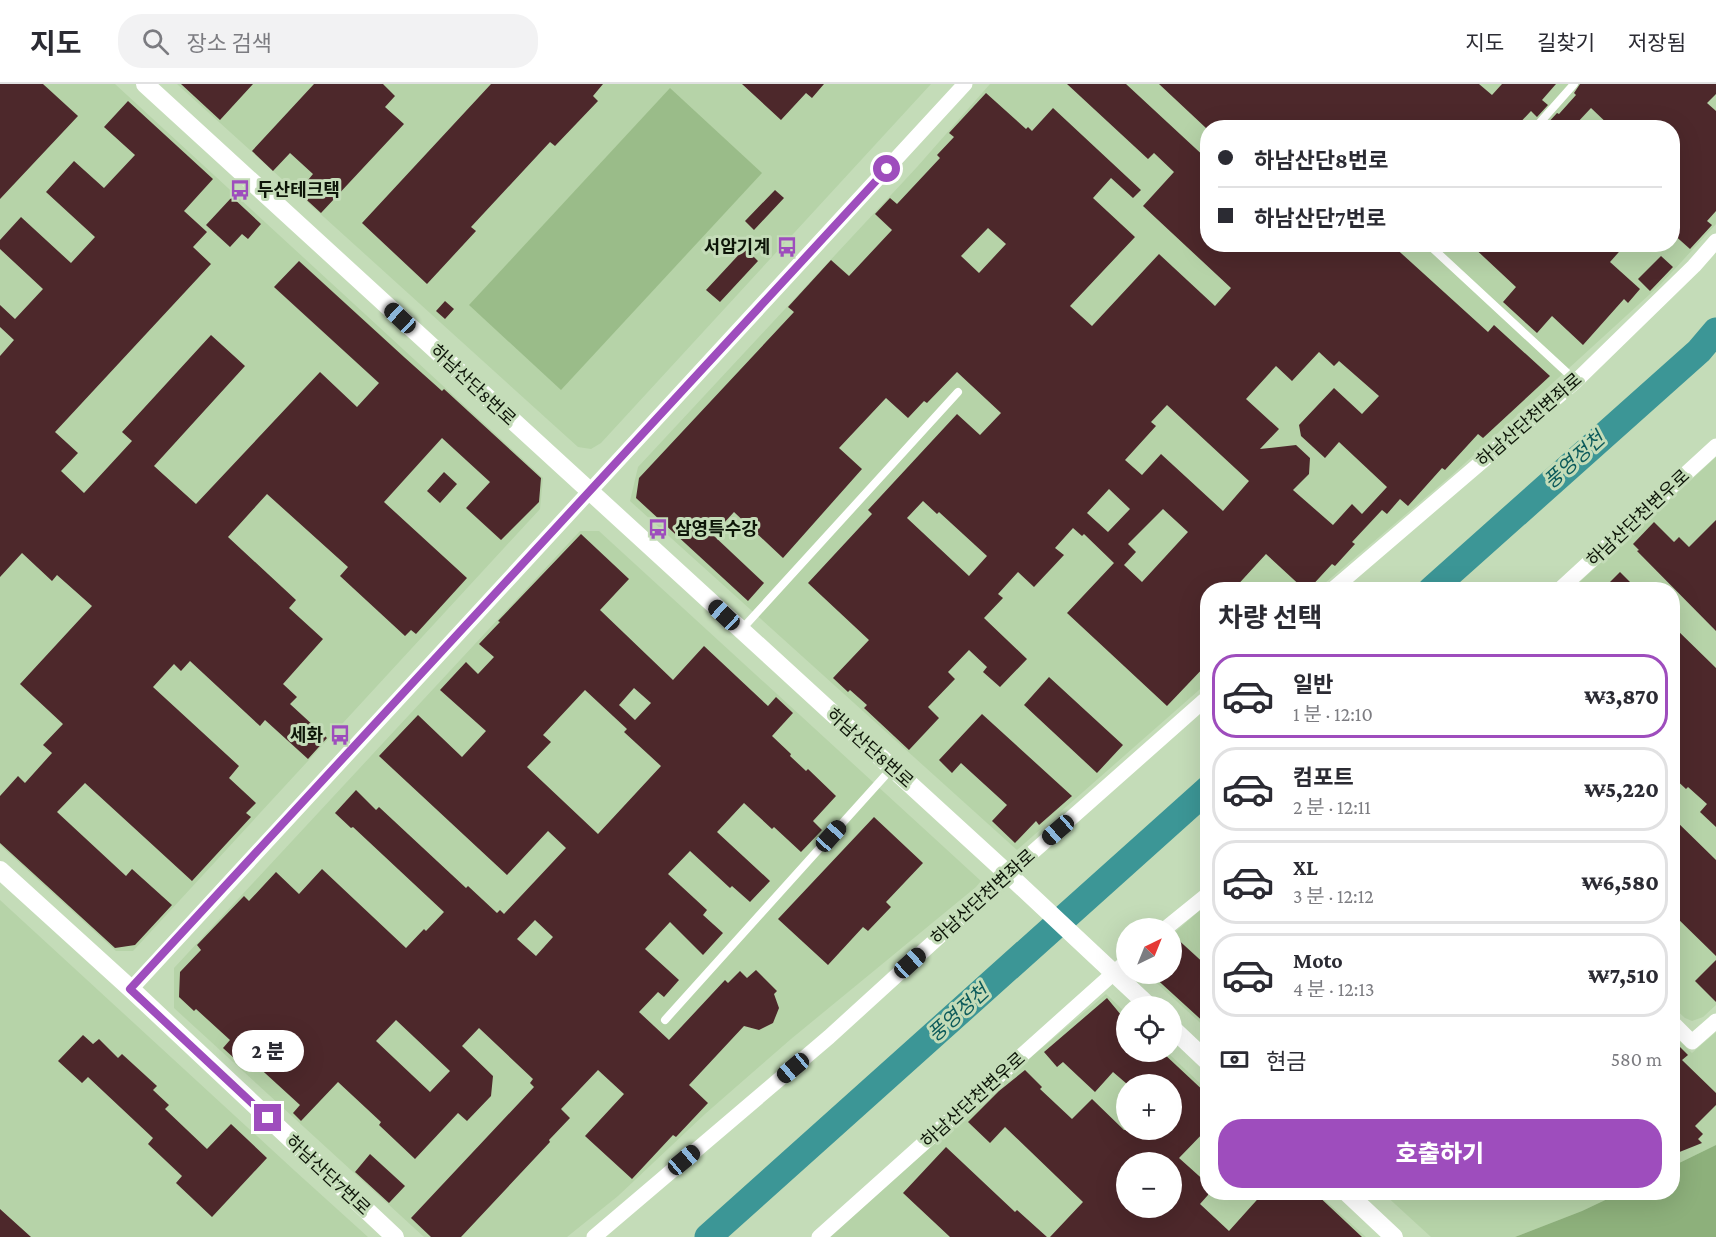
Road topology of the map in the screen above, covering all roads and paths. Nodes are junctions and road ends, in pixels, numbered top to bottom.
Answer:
1 (145, 84) edge
2 (965, 84) edge
3 (1574, 84) edge
4 (1542, 120) edge
5 (1716, 241) edge
6 (1437, 252) edge
7 (1576, 381) junction
8 (958, 392) dead end
9 (1716, 446) edge
10 (588, 491) junction
11 (1341, 582) edge
12 (1568, 582) edge
13 (741, 631) junction
14 (1200, 704) edge
15 (892, 768) junction
16 (0, 870) edge
17 (1012, 878) junction
18 (1200, 900) edge
19 (1178, 918) edge
20 (1115, 967) edge
21 (130, 989) junction
22 (1140, 996) edge
23 (665, 1020) dead end
24 (1716, 1021) edge
25 (1680, 1030) edge
26 (1182, 1037) edge
27 (1200, 1054) edge
28 (1355, 1200) edge
29 (395, 1237) edge
30 (594, 1237) edge
31 (819, 1237) edge
32 (1394, 1237) edge

1 - 10 street, 하남산단8번로
2 - 10 street
3 - 4 lane
5 - 7 street, 하남산단천변좌로
6 - 7 lane
7 - 11 street, 하남산단천변좌로
8 - 13 lane
9 - 12 street, 하남산단천변우로
10 - 13 street, 하남산단8번로
10 - 21 street
13 - 15 street, 하남산단8번로
14 - 17 street, 하남산단천변좌로
15 - 17 street, 하남산단8번로
15 - 23 lane
16 - 21 street, 하남산단7번로
17 - 20 street, 하남산단8번로
17 - 30 street, 하남산단천변좌로
18 - 19 street
20 - 22 street, 하남산단8번로
20 - 31 street, 하남산단천변우로
21 - 29 street, 하남산단7번로
24 - 25 street
26 - 27 street
28 - 32 street

